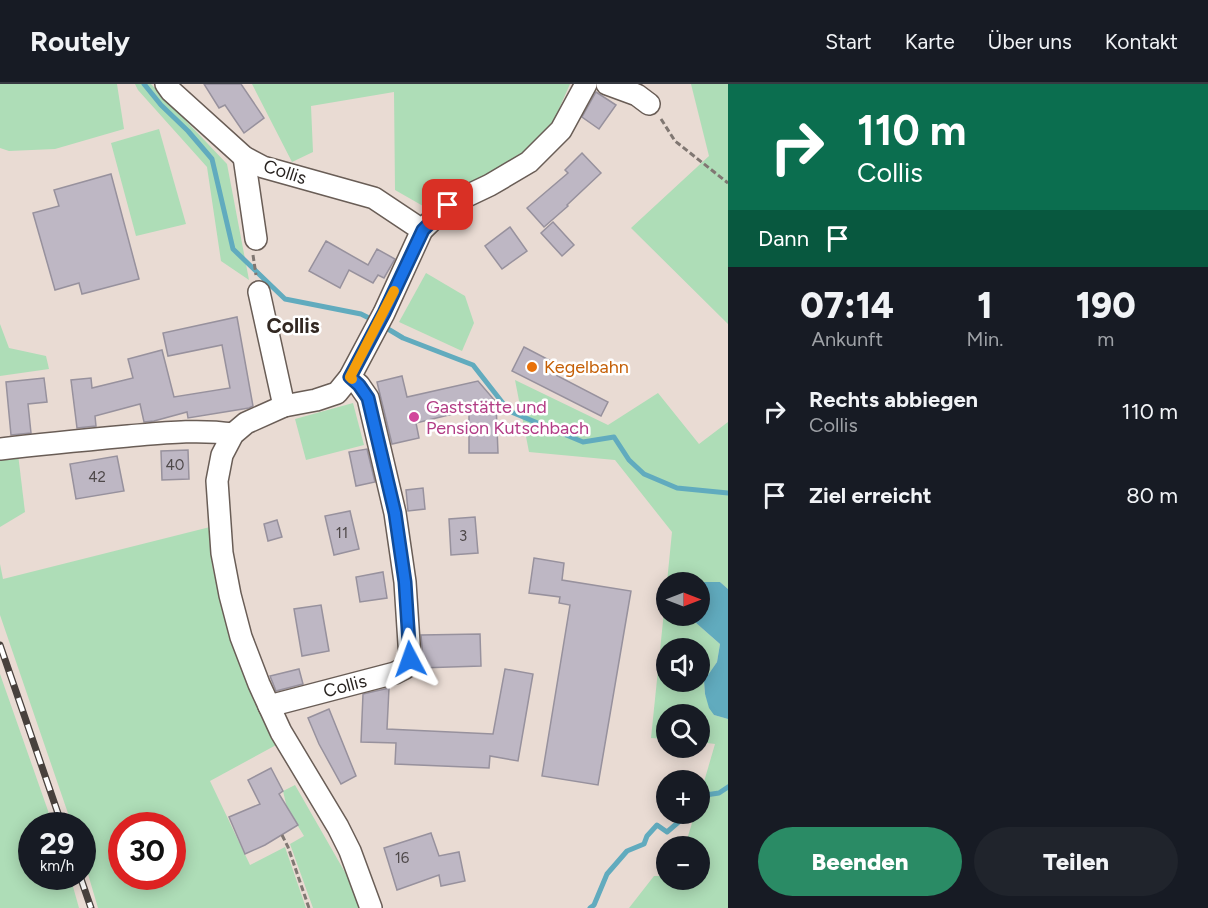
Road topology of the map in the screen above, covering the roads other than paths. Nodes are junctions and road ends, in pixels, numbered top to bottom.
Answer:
1 (166, 84) edge
2 (586, 84) edge
3 (607, 84) edge
4 (649, 104) road end
5 (244, 157) junction
6 (423, 230) junction
7 (254, 247) road end
8 (258, 288) road end
9 (350, 377) junction
10 (284, 406) junction
11 (233, 434) junction
12 (0, 450) edge
13 (269, 706) junction
14 (371, 908) edge

1 - 5 street, Collis
2 - 6 street
3 - 4 street
5 - 6 street, Collis
5 - 7 street
6 - 9 street
8 - 10 street
9 - 10 street
9 - 13 street, Collis
10 - 11 street
11 - 12 street
11 - 13 street
13 - 14 street

